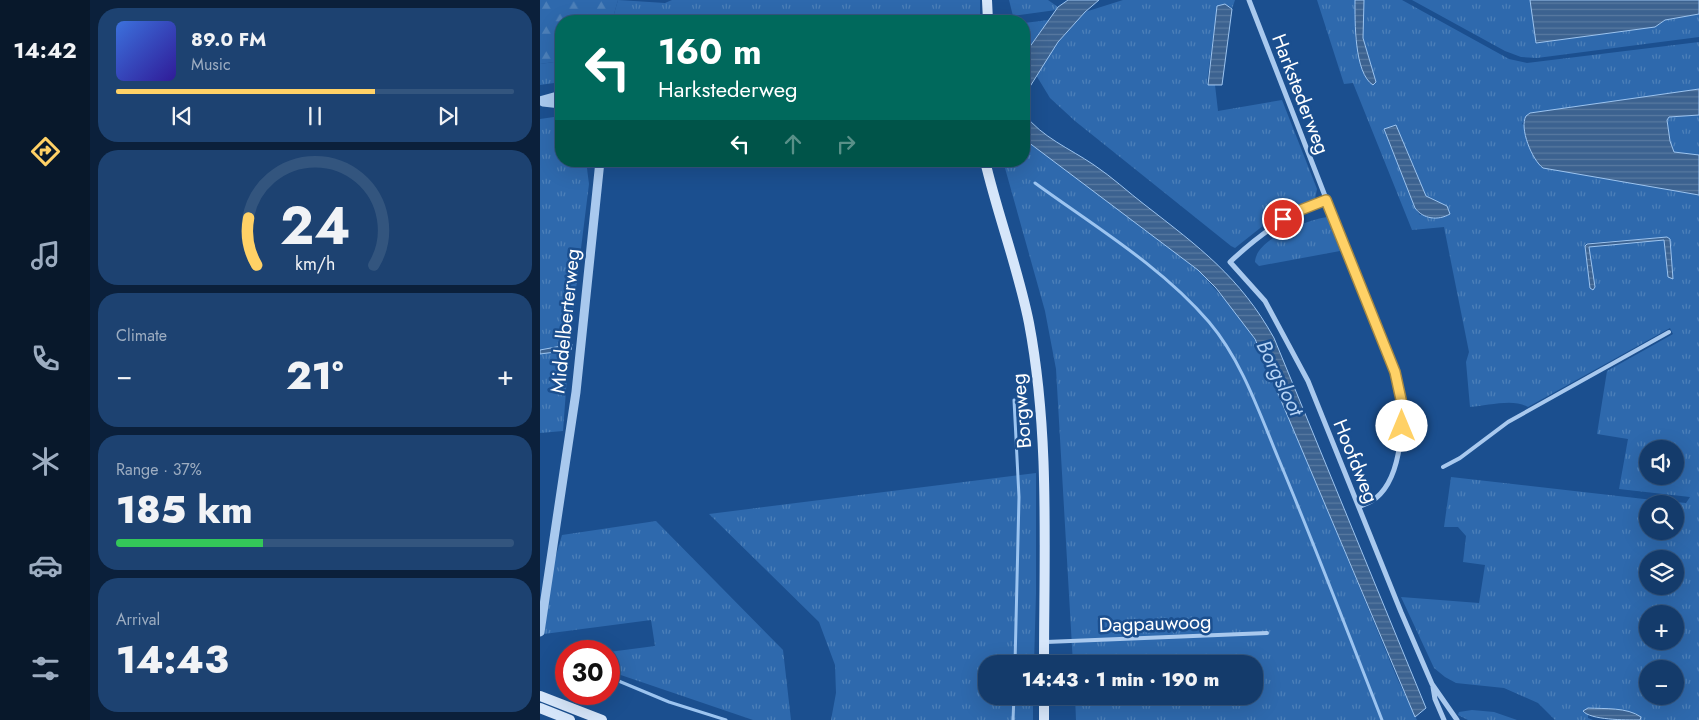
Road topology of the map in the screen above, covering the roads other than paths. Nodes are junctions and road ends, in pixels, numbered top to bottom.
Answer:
1 (987, 0) edge
2 (1249, 0) edge
3 (988, 15) edge
4 (555, 97) edge
5 (540, 102) edge
6 (555, 103) edge
7 (599, 167) edge
8 (987, 167) edge
9 (1326, 200) junction
10 (1669, 332) dead end
11 (1443, 467) dead end
12 (1359, 507) junction
13 (540, 632) edge
14 (1267, 633) dead end
15 (1044, 642) junction
16 (1044, 655) edge
17 (1432, 684) junction
18 (540, 696) edge
19 (1044, 705) edge
20 (540, 708) edge
21 (570, 720) edge
22 (602, 720) edge
23 (1044, 720) edge
24 (1444, 720) edge
25 (1457, 720) edge

1 - 3 main road
2 - 9 street, Harkstederweg
4 - 5 street
5 - 6 street
7 - 13 street, Middelberterweg
8 - 15 main road, Borgweg
9 - 12 street, Harkstederweg
9 - 12 street, Hoofdweg
10 - 11 lane
12 - 17 street, Hoofdweg
14 - 15 lane, Dagpauwoog
15 - 16 main road, Borgweg
17 - 24 street, Hoofdweg
17 - 25 street, Hoofdweg
18 - 22 main road
19 - 23 main road
20 - 21 main road

